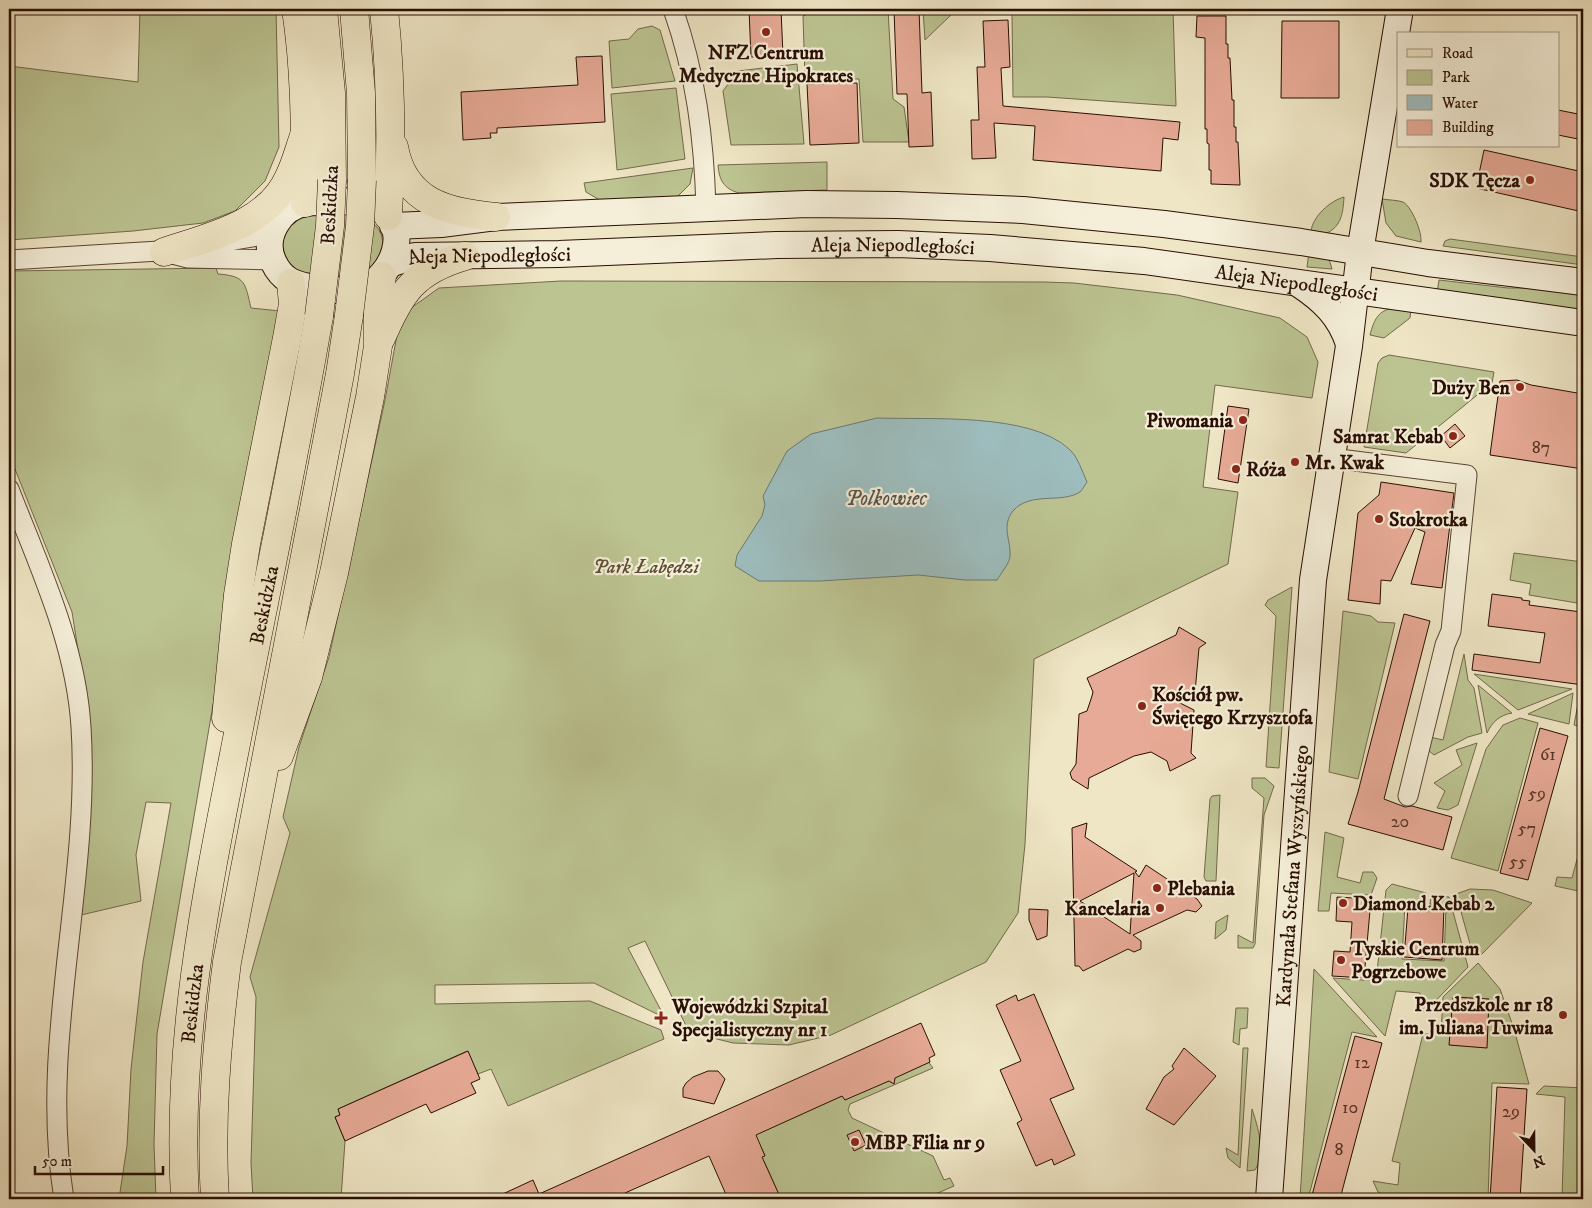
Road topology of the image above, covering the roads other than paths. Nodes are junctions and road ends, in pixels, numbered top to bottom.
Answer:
1 (296, 9) edge
2 (323, 9) edge
3 (354, 9) edge
4 (384, 9) edge
5 (673, 9) edge
6 (1400, 9) edge
7 (306, 130) junction
8 (392, 130) junction
9 (1370, 189) junction
10 (305, 203) junction
11 (780, 205) junction
12 (706, 208) junction
13 (496, 217) junction
14 (391, 221) junction
15 (270, 234) junction
16 (777, 245) junction
17 (1321, 246) junction
18 (164, 252) junction
19 (1360, 252) junction
20 (465, 256) junction
21 (9, 260) edge
22 (272, 260) junction
23 (1428, 263) junction
24 (387, 269) junction
25 (1296, 282) junction
26 (1583, 282) edge
27 (291, 283) junction
28 (1354, 292) junction
29 (1393, 298) junction
30 (1583, 323) edge
31 (378, 346) junction
32 (1349, 346) junction
33 (1330, 458) junction
34 (9, 490) edge
35 (1408, 796) dead end
36 (221, 818) junction
37 (252, 825) junction
38 (64, 1199) edge
39 (185, 1199) edge
40 (215, 1199) edge
41 (1269, 1199) edge

1 - 7 main road
2 - 36 main road, Beskidzka, bridge
3 - 37 main road, Beskidzka, bridge
4 - 8 main road
5 - 12 street
6 - 9 street, Kardynała Stefana Wyszyńskiego
7 - 10 main road
7 - 18 main road
8 - 13 main road
8 - 14 main road
9 - 17 street, Aleja Niepodległości
9 - 19 street, Kardynała Stefana Wyszyńskiego
9 - 23 street, Kardynała Stefana Wyszyńskiego
10 - 14 street
10 - 15 street
11 - 12 street, Aleja Niepodległości
11 - 16 street
11 - 17 street, Aleja Niepodległości
12 - 13 street, Aleja Niepodległości
13 - 14 street, Aleja Niepodległości
14 - 24 street
15 - 18 street
15 - 22 street
16 - 20 street, Aleja Niepodległości
16 - 25 street, Aleja Niepodległości
17 - 19 street, Aleja Niepodległości
18 - 21 street
18 - 22 street
19 - 23 street, Aleja Niepodległości
19 - 28 street, Kardynała Stefana Wyszyńskiego
20 - 24 street, Aleja Niepodległości
20 - 31 main road
22 - 27 street
23 - 26 street, Aleja Niepodległości
24 - 27 street
24 - 31 main road
25 - 28 street, Aleja Niepodległości
25 - 32 street, Kardynała Stefana Wyszyńskiego
27 - 36 main road
28 - 29 street, Aleja Niepodległości
28 - 32 street, Kardynała Stefana Wyszyńskiego
29 - 30 street, Aleja Niepodległości
29 - 32 street, Aleja Niepodległości
31 - 37 main road
32 - 33 street, Kardynała Stefana Wyszyńskiego
33 - 35 street
33 - 41 street, Kardynała Stefana Wyszyńskiego
34 - 38 street
36 - 39 main road, Beskidzka
37 - 40 main road, Beskidzka

